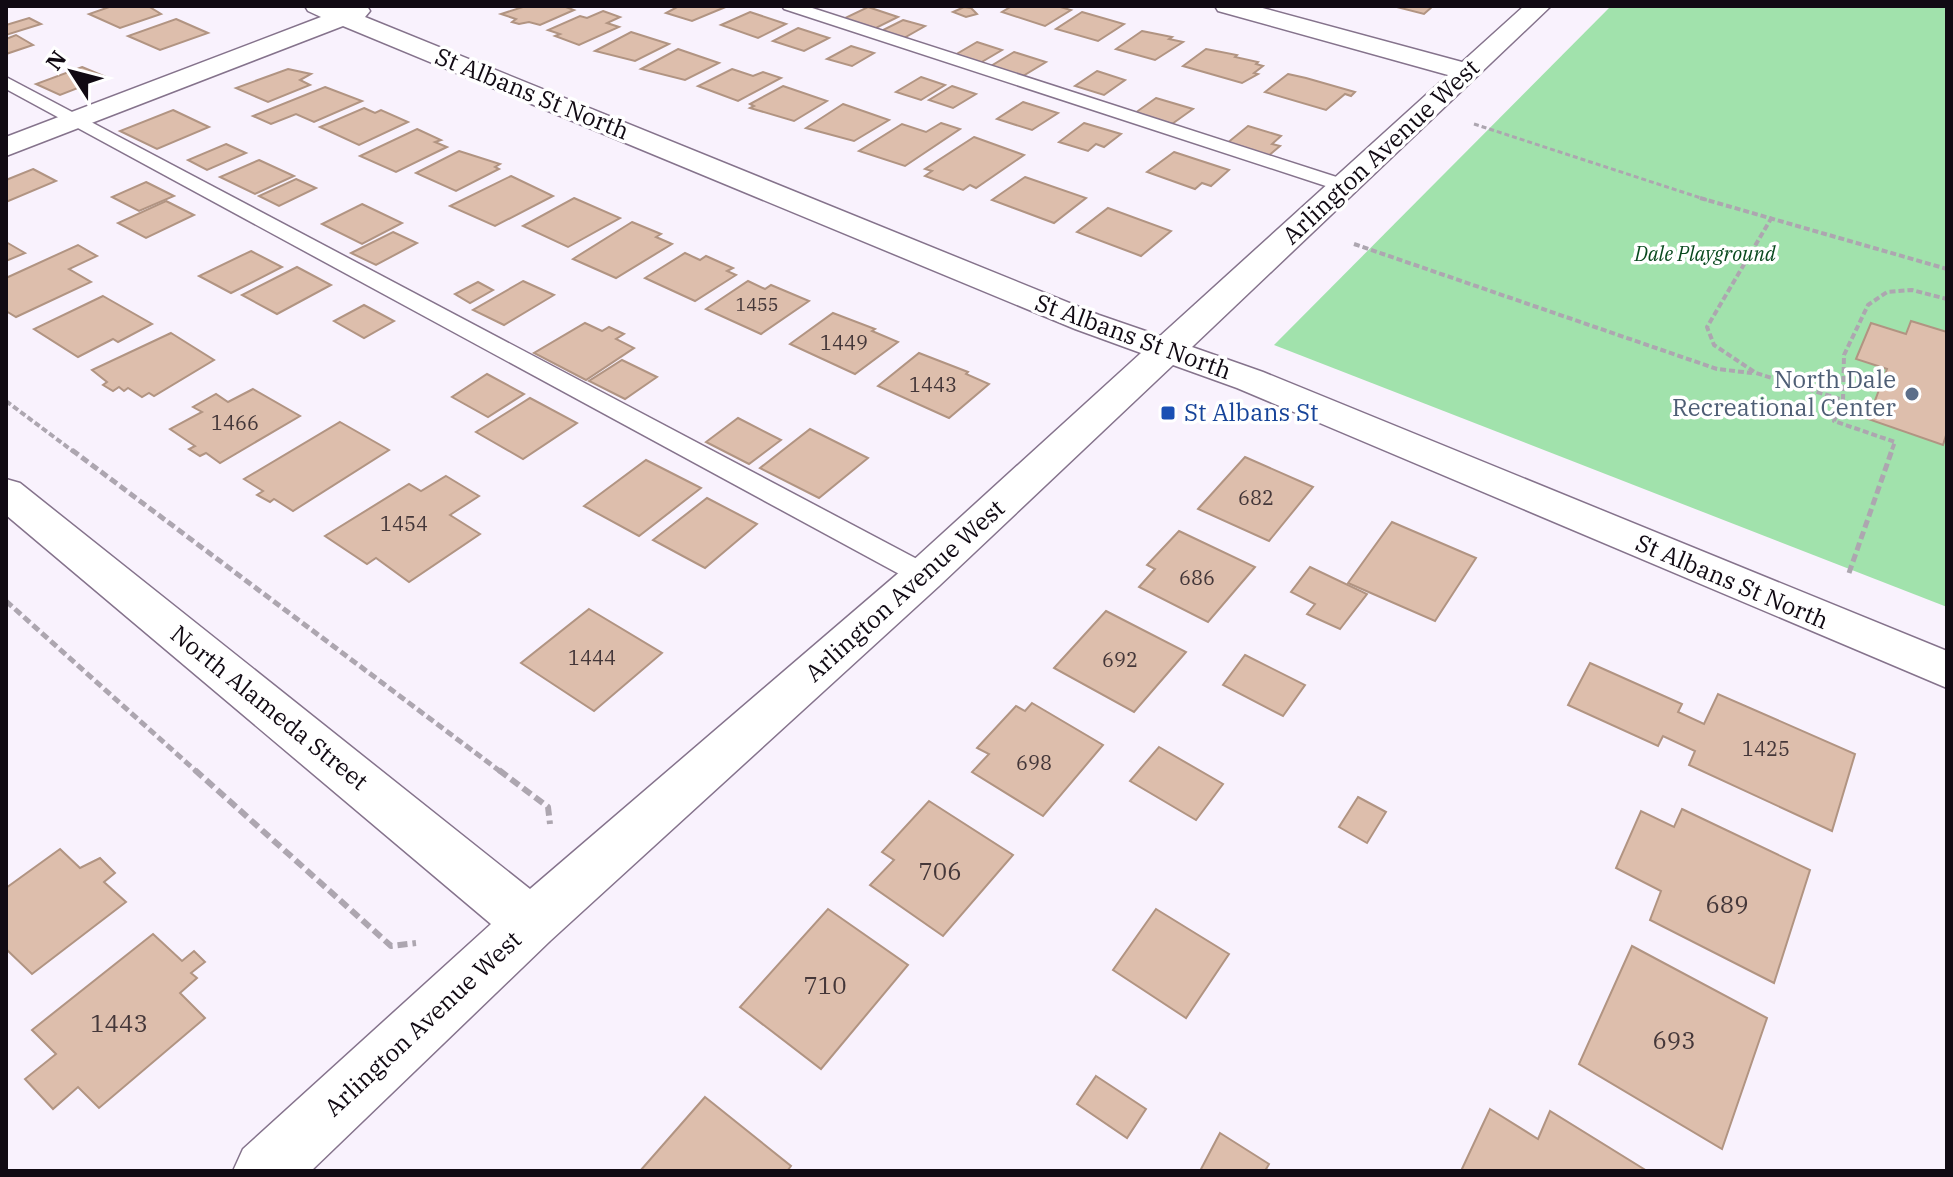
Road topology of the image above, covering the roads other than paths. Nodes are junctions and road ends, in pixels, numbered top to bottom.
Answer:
1 (790, 6) edge
2 (1227, 6) edge
3 (1539, 6) edge
4 (344, 10) edge
5 (1468, 72) junction
6 (6, 82) edge
7 (78, 120) junction
8 (6, 147) edge
9 (1345, 186) junction
10 (1167, 351) junction
11 (6, 493) edge
12 (924, 575) junction
13 (1947, 670) edge
14 (531, 923) junction
15 (265, 1171) edge

1 - 9 lane
2 - 5 street
3 - 5 street, Arlington Avenue West
4 - 7 street
4 - 10 street, St Albans St North
5 - 9 street, Arlington Avenue West
6 - 7 lane
7 - 8 street
7 - 12 lane
9 - 10 street, Arlington Avenue West
10 - 12 street, Arlington Avenue West
10 - 13 street, St Albans St North
11 - 14 street, North Alameda Street
12 - 14 street, Arlington Avenue West
14 - 15 street, Arlington Avenue West

